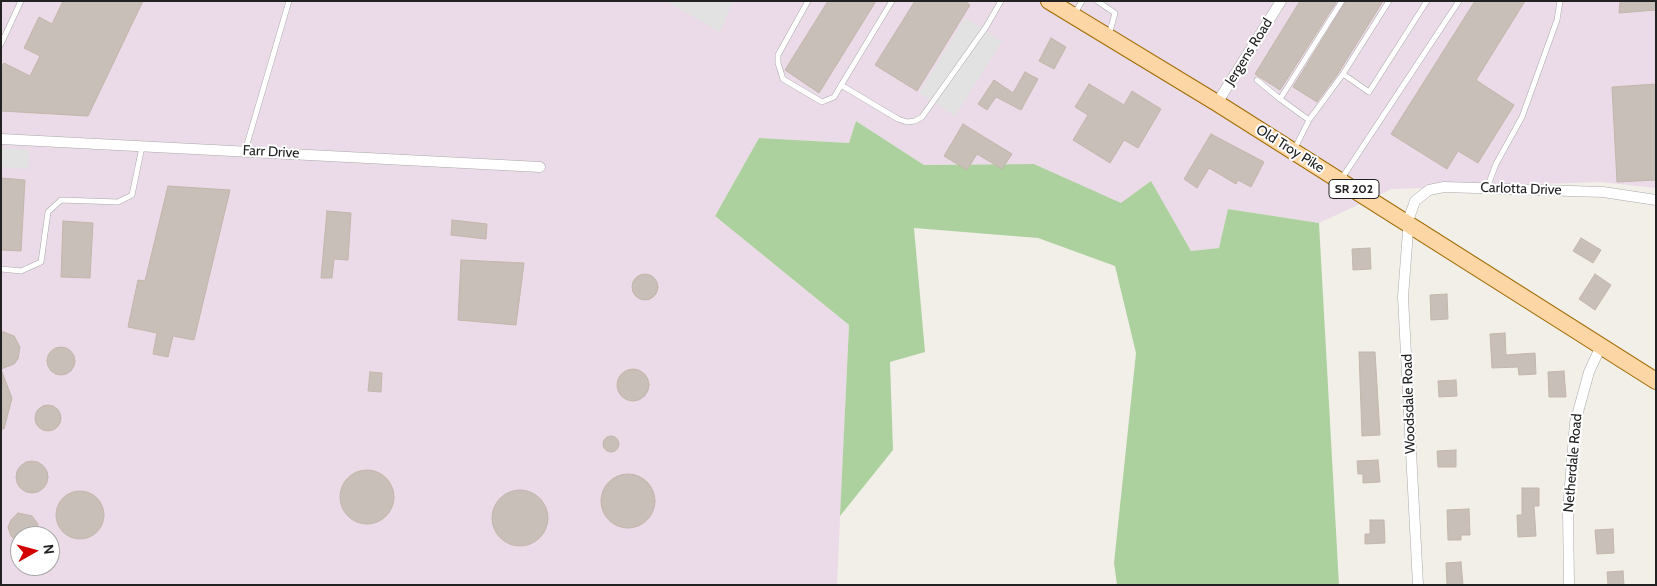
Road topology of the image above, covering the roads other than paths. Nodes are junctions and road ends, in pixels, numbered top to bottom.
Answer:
1 (21, 1) edge
2 (289, 1) edge
3 (808, 1) edge
4 (892, 1) edge
5 (1001, 1) edge
6 (1049, 1) edge
7 (1082, 1) edge
8 (1097, 1) edge
9 (1281, 1) edge
10 (1342, 1) edge
11 (1389, 1) edge
12 (1427, 1) edge
13 (1459, 1) edge
14 (1560, 1) edge
15 (1073, 16) junction
16 (1109, 37) junction
17 (1, 44) edge
18 (1343, 74) junction
19 (1257, 80) dead end
20 (841, 85) junction
21 (1280, 99) junction
22 (1217, 103) junction
23 (1309, 120) junction
24 (1, 139) edge
25 (142, 147) junction
26 (244, 151) junction
27 (1293, 151) junction
28 (540, 166) dead end
29 (1340, 180) junction
30 (1487, 188) junction
31 (1656, 200) edge
32 (1409, 224) junction
33 (1, 269) edge
34 (1601, 346) junction
35 (1656, 382) edge
36 (1418, 585) edge
37 (1569, 585) edge

1 - 17 lane
2 - 26 lane
3 - 20 lane
4 - 20 lane
5 - 20 lane
6 - 15 main road, Old Troy Pike / SR 202
7 - 15 lane
8 - 16 lane
9 - 22 street, Jergens Road
10 - 21 lane
11 - 18 lane
12 - 18 lane
13 - 29 lane
14 - 30 lane
15 - 16 main road, Old Troy Pike / SR 202
16 - 22 main road, Old Troy Pike / SR 202
18 - 23 lane
19 - 21 lane
21 - 23 lane
22 - 27 main road, Old Troy Pike / SR 202
23 - 27 lane
24 - 25 street, Farr Drive
25 - 26 street, Farr Drive
25 - 33 lane
26 - 28 street, Farr Drive
27 - 29 main road, Old Troy Pike / SR 202
29 - 32 main road, Old Troy Pike / SR 202
30 - 31 street, Carlotta Drive
30 - 32 street, Carlotta Drive
32 - 34 main road, Old Troy Pike / SR 202
32 - 36 street, Woodsdale Road
34 - 35 main road, Old Troy Pike / SR 202
34 - 37 street, Netherdale Road

